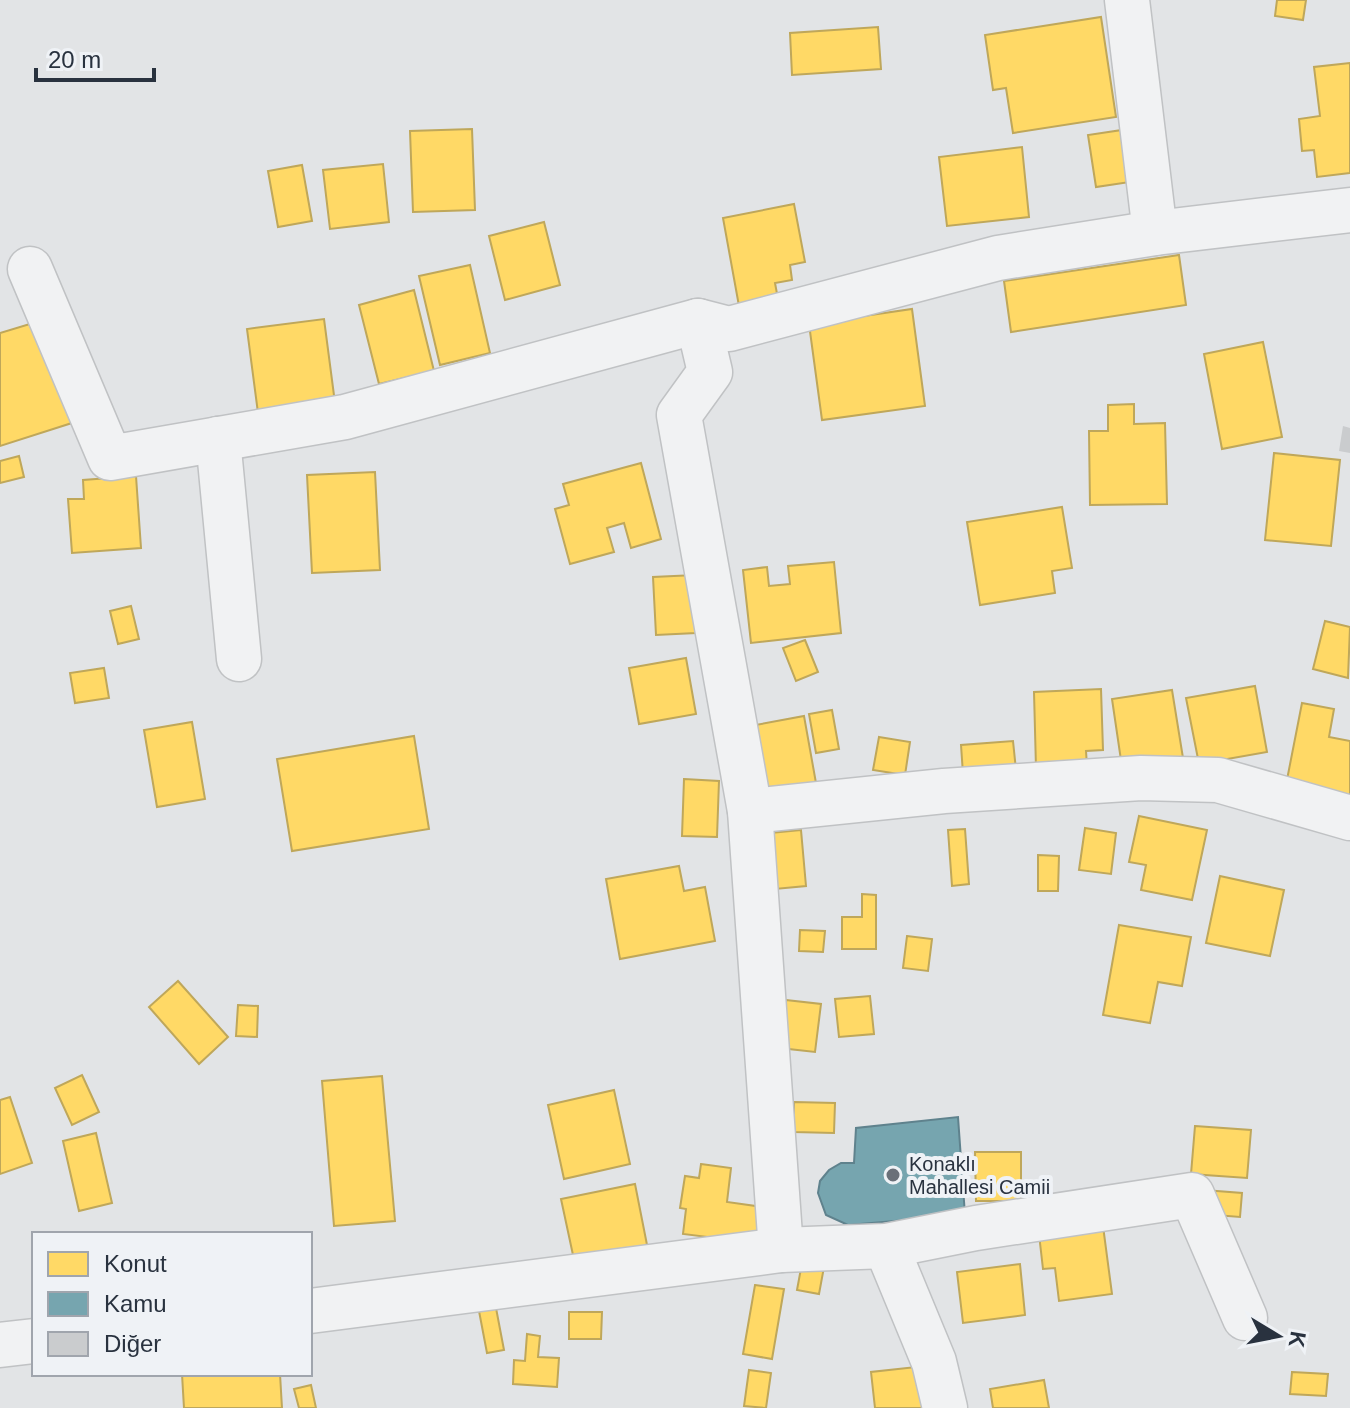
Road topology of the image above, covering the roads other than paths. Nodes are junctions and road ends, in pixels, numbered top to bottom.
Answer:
1 (1127, 0) edge
2 (1350, 210) edge
3 (1155, 233) junction
4 (30, 269) dead end
5 (698, 321) junction
6 (218, 439) junction
7 (239, 659) dead end
8 (750, 811) junction
9 (1350, 818) edge
10 (886, 1246) junction
11 (781, 1250) junction
12 (312, 1311) edge
13 (1245, 1318) dead end
14 (32, 1341) edge
15 (0, 1345) edge
16 (945, 1408) edge

1 - 3 street
2 - 3 street
3 - 5 street
4 - 6 street
5 - 6 street
5 - 8 street
6 - 7 street
8 - 9 street
8 - 11 street
10 - 11 street
10 - 13 street
10 - 16 street
11 - 12 street
14 - 15 street

